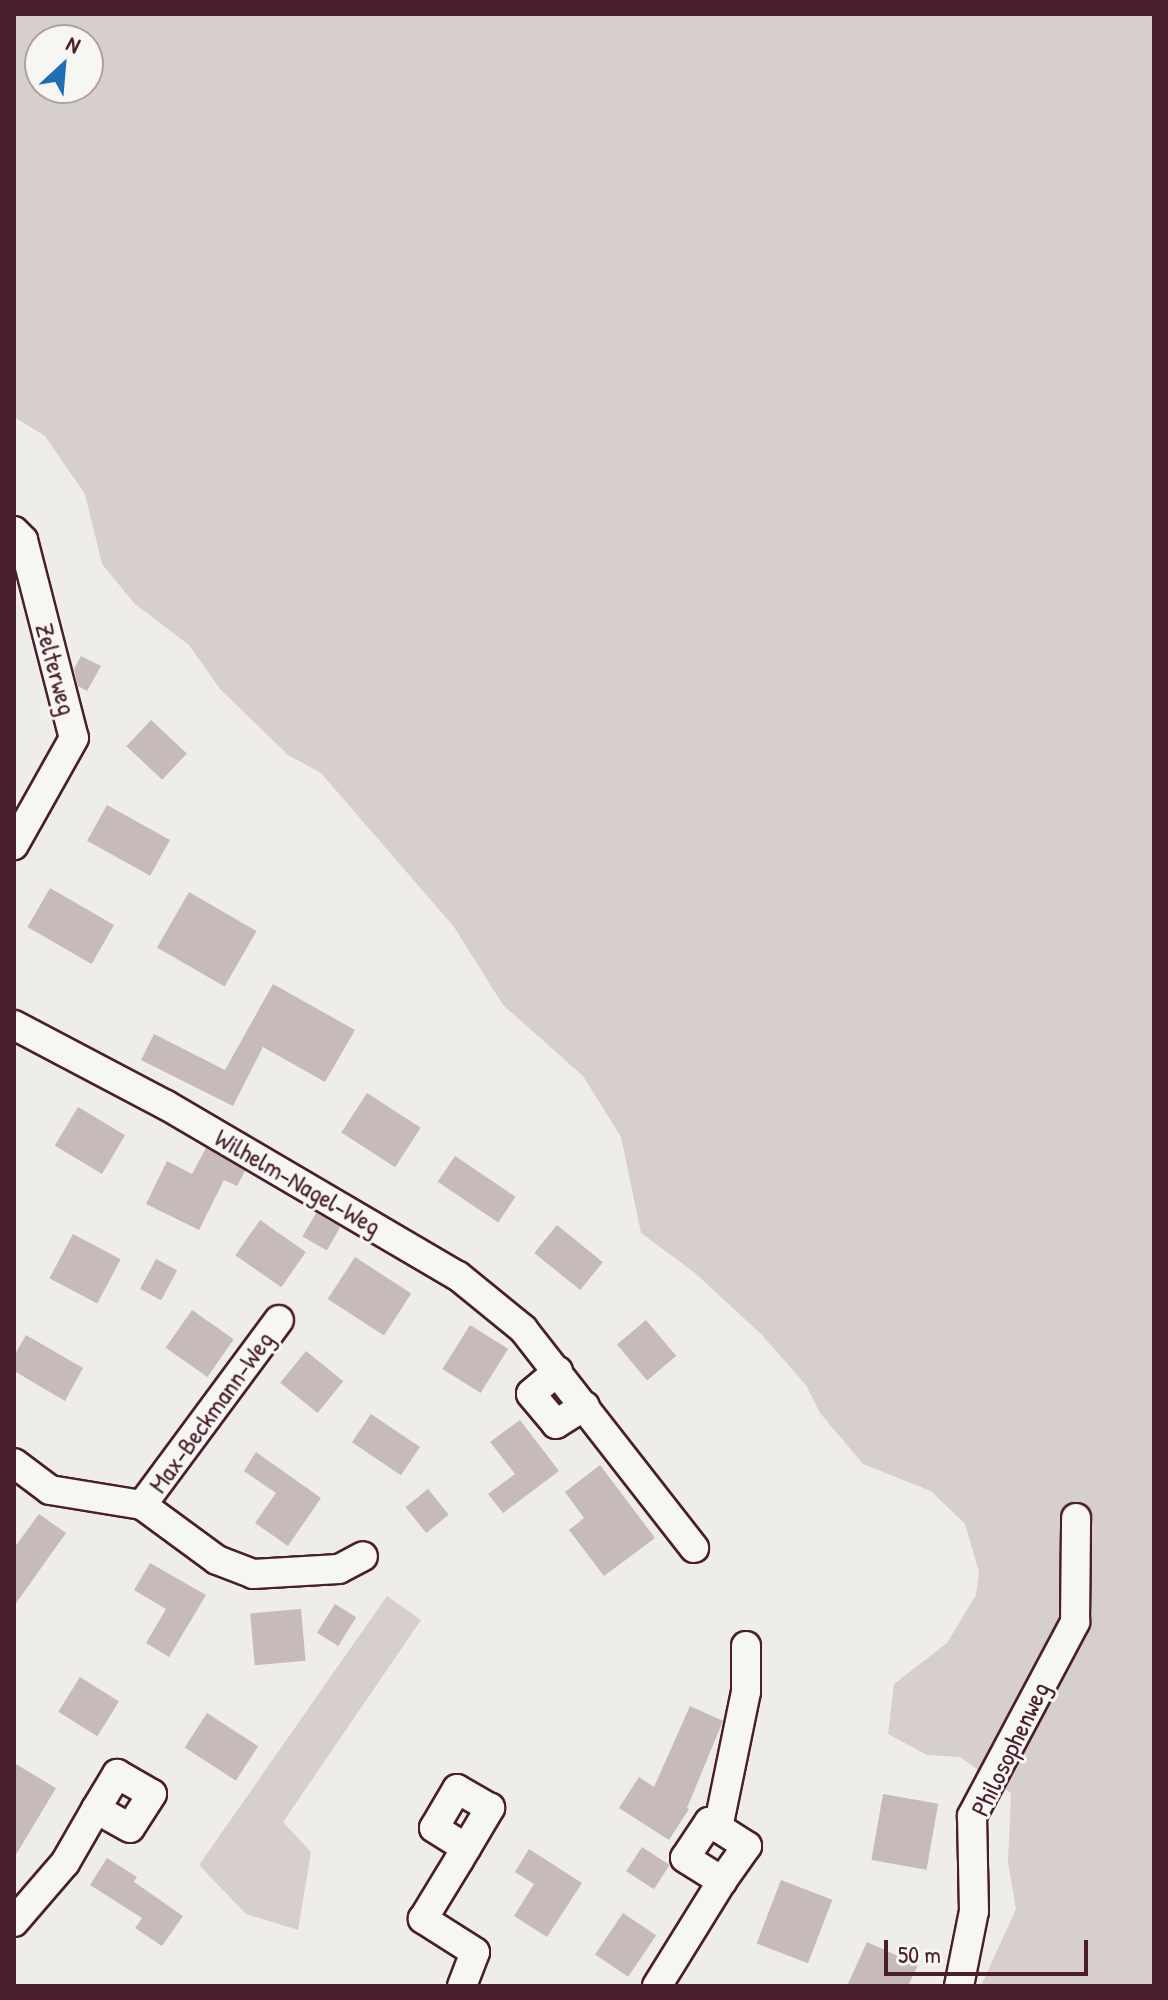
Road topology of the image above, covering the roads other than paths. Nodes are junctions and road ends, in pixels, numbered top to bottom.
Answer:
1 (14, 531) edge
2 (14, 845) edge
3 (14, 1025) edge
4 (279, 1320) dead end
5 (14, 1463) edge
6 (142, 1505) junction
7 (1076, 1518) dead end
8 (694, 1548) dead end
9 (363, 1556) dead end
10 (746, 1646) dead end
11 (96, 1809) dead end
12 (718, 1828) junction
13 (466, 1848) dead end
14 (722, 1881) junction
15 (14, 1922) edge
16 (462, 1986) edge
17 (657, 1986) edge
18 (959, 1986) edge

1 - 2 street, Zelterweg
3 - 8 street, Wilhelm-Nagel-Weg
4 - 6 street, Max-Beckmann-Weg
5 - 6 street, Max-Beckmann-Weg
6 - 9 street, Max-Beckmann-Weg
7 - 18 street, Philosophenweg
10 - 12 street
11 - 15 street
12 - 14 street
12 - 14 street
13 - 16 street
14 - 17 street

